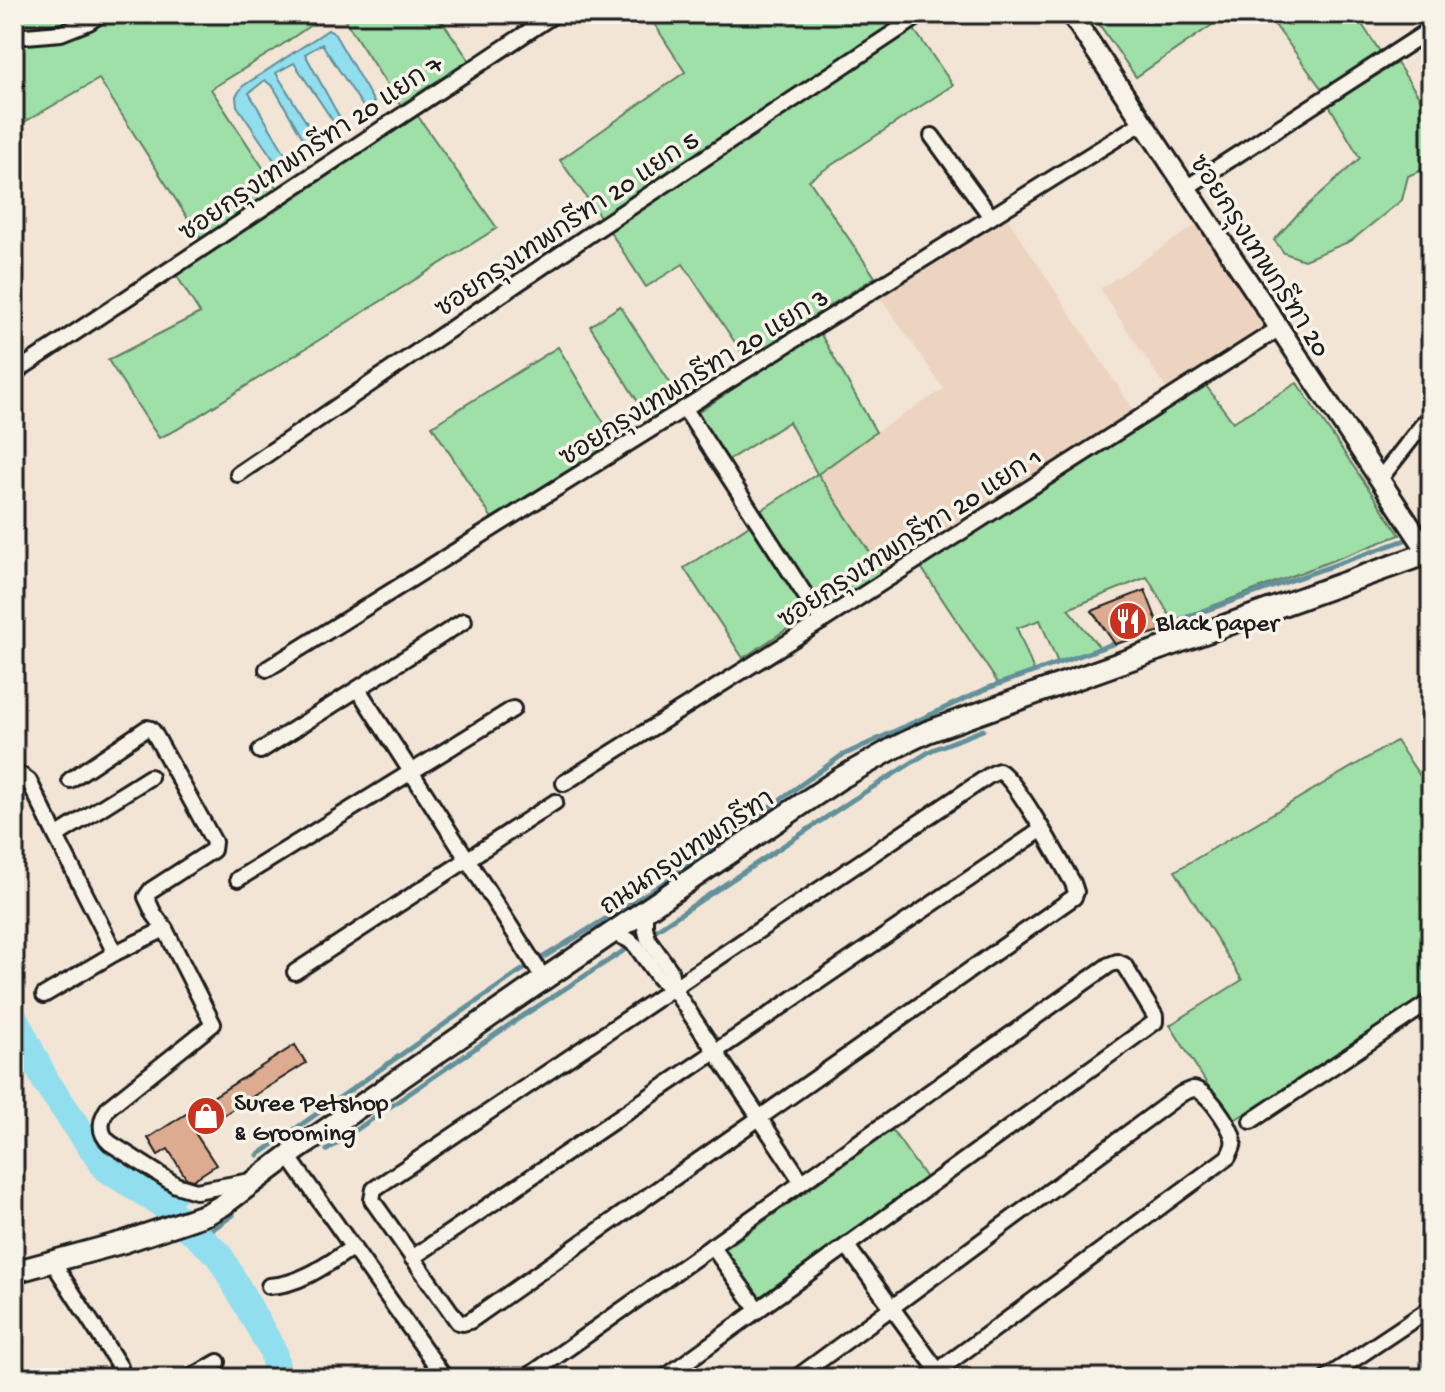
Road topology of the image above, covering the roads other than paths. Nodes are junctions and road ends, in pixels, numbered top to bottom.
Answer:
1 (101, 14) edge
2 (555, 14) edge
3 (922, 14) edge
4 (1071, 14) edge
5 (1431, 29) edge
6 (14, 37) edge
7 (1143, 122) junction
8 (932, 136) dead end
9 (1186, 188) junction
10 (991, 217) junction
11 (1278, 329) junction
12 (14, 373) edge
13 (685, 409) junction
14 (1431, 414) edge
15 (238, 474) dead end
16 (1379, 480) junction
17 (1428, 551) edge
18 (464, 621) dead end
19 (822, 621) junction
20 (267, 669) dead end
21 (358, 689) junction
22 (513, 709) dead end
23 (260, 751) dead end
24 (411, 772) junction
25 (14, 777) edge
26 (150, 777) dead end
27 (70, 780) dead end
28 (564, 783) dead end
29 (555, 802) dead end
30 (1041, 830) junction
31 (56, 836) junction
32 (467, 860) junction
33 (238, 879) dead end
34 (645, 910) junction
35 (165, 929) junction
36 (612, 932) junction
37 (115, 953) junction
38 (295, 972) dead end
39 (540, 974) junction
40 (673, 988) junction
41 (44, 995) dead end
42 (1431, 1001) edge
43 (716, 1052) junction
44 (759, 1117) junction
45 (1251, 1121) dead end
46 (288, 1156) junction
47 (257, 1180) junction
48 (802, 1182) junction
49 (712, 1246) junction
50 (847, 1246) junction
51 (353, 1247) junction
52 (412, 1258) junction
53 (52, 1261) junction
54 (14, 1272) edge
55 (269, 1286) dead end
56 (892, 1307) junction
57 (1431, 1308) edge
58 (758, 1310) junction
59 (218, 1362) dead end
60 (120, 1367) dead end
61 (933, 1374) edge
62 (190, 1378) edge
63 (445, 1378) edge
64 (526, 1378) edge
65 (664, 1378) edge
66 (796, 1378) edge
67 (1326, 1378) edge

1 - 6 street
2 - 12 street, ซอยกรุงเทพกรีฑา 20 แยก 7
3 - 15 street, ซอยกรุงเทพกรีฑา 20 แยก 5
4 - 7 street, ซอยกรุงเทพกรีฑา 20
5 - 9 street
7 - 9 street, ซอยกรุงเทพกรีฑา 20
7 - 10 street, ซอยกรุงเทพกรีฑา 20 แยก 3
8 - 10 street
9 - 11 street, ซอยกรุงเทพกรีฑา 20
10 - 13 street, ซอยกรุงเทพกรีฑา 20 แยก 3
11 - 16 street, ซอยกรุงเทพกรีฑา 20
11 - 19 street, ซอยกรุงเทพกรีฑา 20 แยก 1
13 - 19 street
13 - 20 street, ซอยกรุงเทพกรีฑา 20 แยก 3
14 - 16 street
16 - 17 street, ซอยกรุงเทพกรีฑา 20
17 - 34 main road, ถนนกรุงเทพกรีฑา
18 - 21 street
19 - 28 street, ซอยกรุงเทพกรีฑา 20 แยก 1
21 - 23 street
21 - 24 street
22 - 24 street
24 - 32 street
24 - 33 street
25 - 31 street
26 - 31 street
27 - 35 street
29 - 32 street
30 - 40 street
30 - 43 street
30 - 44 street
31 - 37 street
32 - 38 street
32 - 39 street
34 - 36 main road, ถนนกรุงเทพกรีฑา
34 - 40 street
35 - 37 street
35 - 47 street
36 - 39 main road, ถนนกรุงเทพกรีฑา
36 - 40 street
37 - 41 street
39 - 46 main road, ถนนกรุงเทพกรีฑา
40 - 43 street
40 - 52 street
42 - 45 street
43 - 44 street
43 - 52 street
44 - 48 street
44 - 52 street
46 - 47 main road, ถนนกรุงเทพกรีฑา
46 - 51 street
47 - 53 main road, ถนนกรุงเทพกรีฑา
48 - 49 street
48 - 50 street
49 - 58 street
49 - 64 street
50 - 56 street
50 - 58 street
51 - 55 street
51 - 63 street
53 - 54 main road, ถนนกรุงเทพกรีฑา
53 - 60 street
56 - 61 street
56 - 61 street
56 - 66 street
57 - 67 street
58 - 65 street
59 - 62 street

